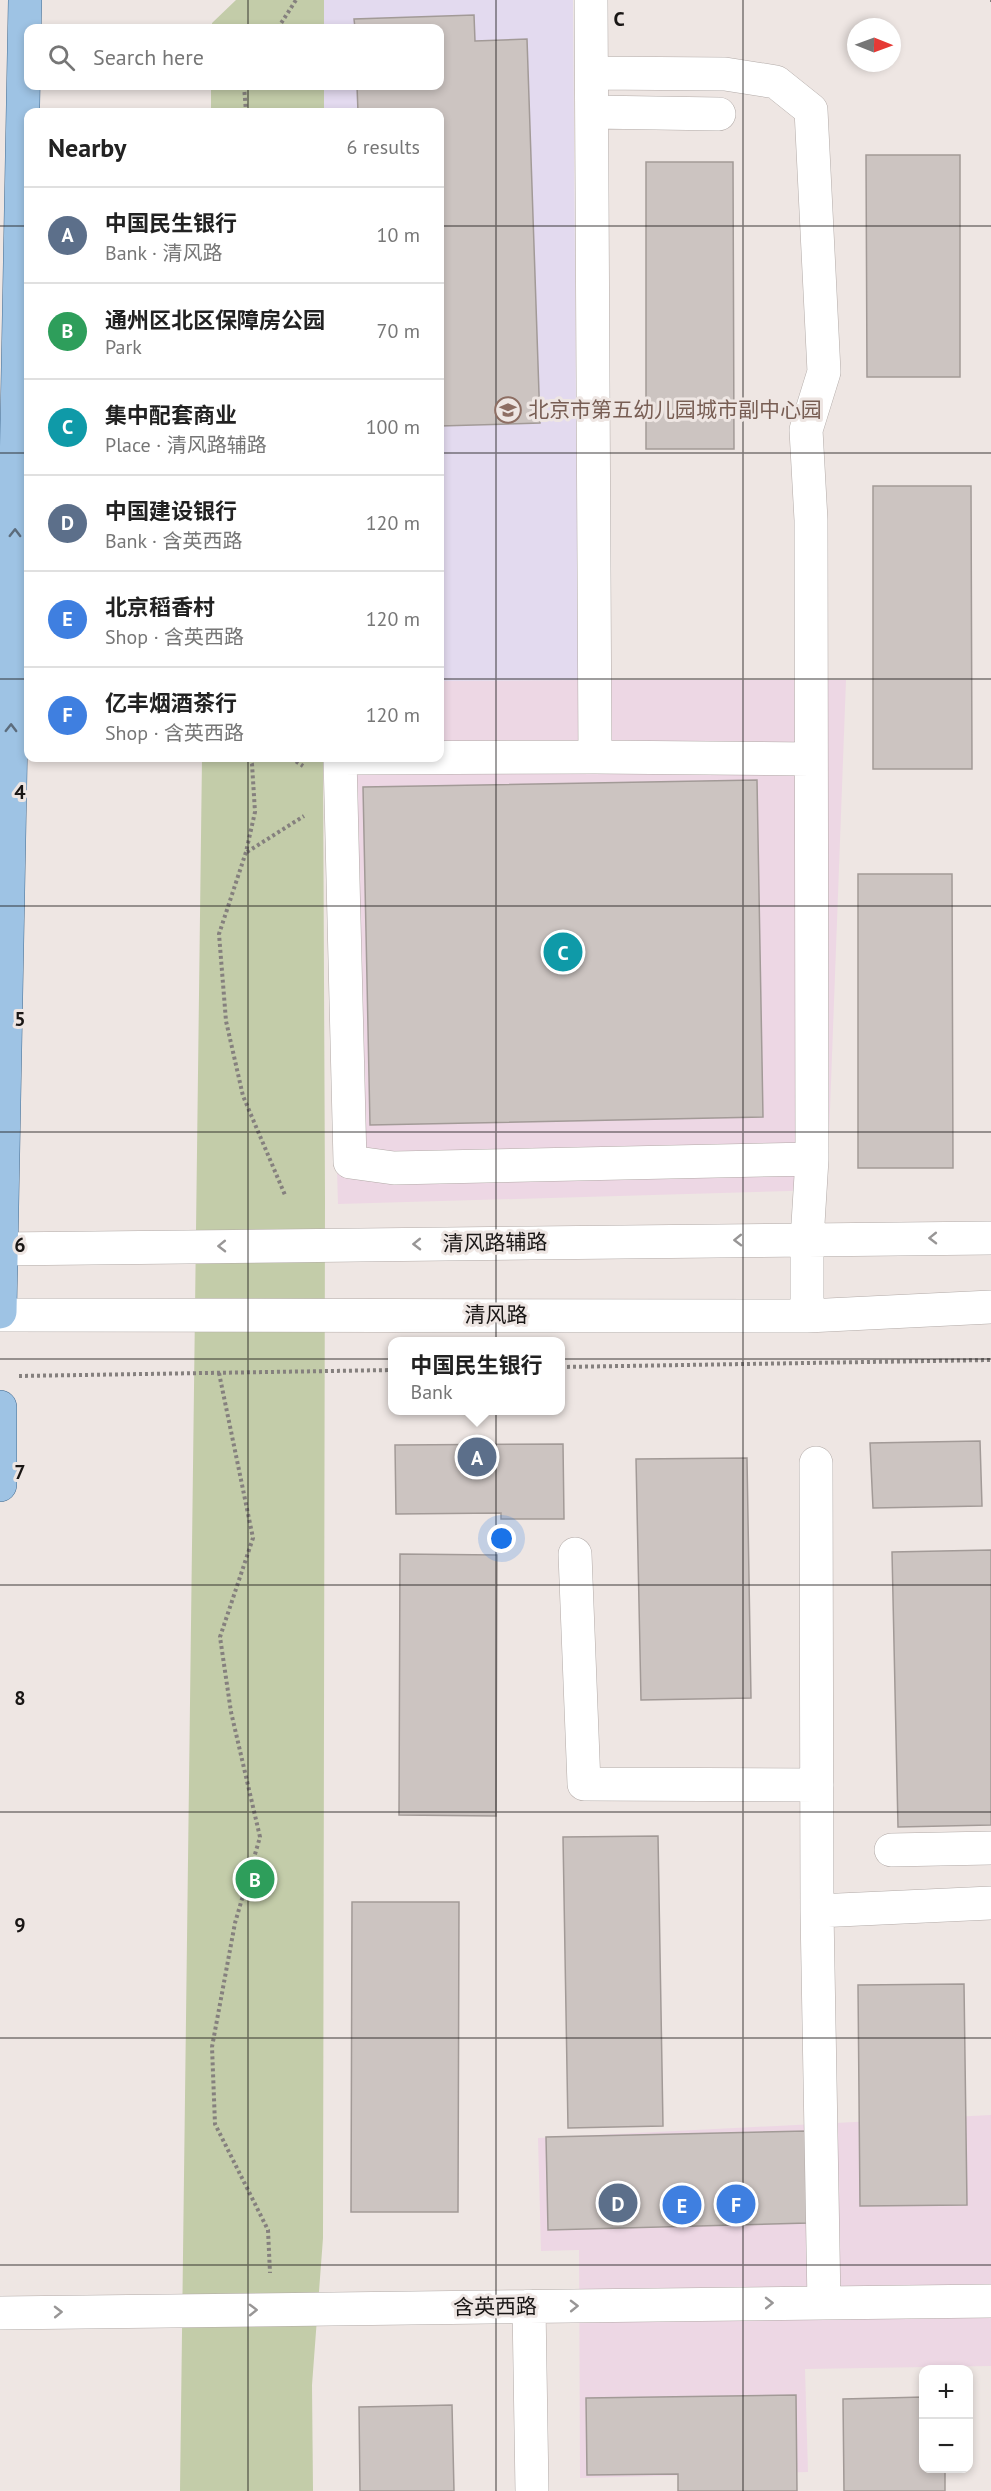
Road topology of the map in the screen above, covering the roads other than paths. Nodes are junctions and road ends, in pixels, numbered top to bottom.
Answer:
1 (25, 0) edge
2 (591, 0) edge
3 (25, 24) edge
4 (24, 52) edge
5 (592, 73) junction
6 (593, 112) junction
7 (718, 114) dead end
8 (595, 757) junction
9 (444, 758) edge
10 (810, 759) junction
11 (340, 762) edge
12 (812, 1159) junction
13 (991, 1238) edge
14 (807, 1240) junction
15 (1, 1249) edge
16 (991, 1307) edge
17 (0, 1314) edge
18 (807, 1316) junction
19 (0, 1407) edge
20 (816, 1463) dead end
21 (0, 1485) edge
22 (575, 1554) dead end
23 (817, 1785) junction
24 (991, 1848) edge
25 (891, 1850) dead end
26 (991, 1903) edge
27 (817, 1911) junction
28 (991, 2301) edge
29 (824, 2303) junction
30 (529, 2306) junction
31 (0, 2313) edge
32 (532, 2491) edge

3 -> 1 main road
2 - 5 street
15 -> 4 main road
5 - 6 street
5 - 10 street
6 - 7 street
6 - 8 street
8 - 9 street
8 - 10 street
10 - 12 street
11 - 12 street
12 - 14 street
13 -> 14 street, 清风路辅路
14 -> 15 street, 清风路辅路
14 - 18 street
15 - 17 main road
16 - 18 street, 清风路
17 - 18 street, 清风路
19 - 21 main road
20 - 23 street
22 - 23 street
23 - 27 street
24 - 25 street
26 - 27 street
27 - 29 street
28 - 29 street, 含英西路
30 -> 29 street, 含英西路
31 -> 30 street, 含英西路
30 - 32 street

